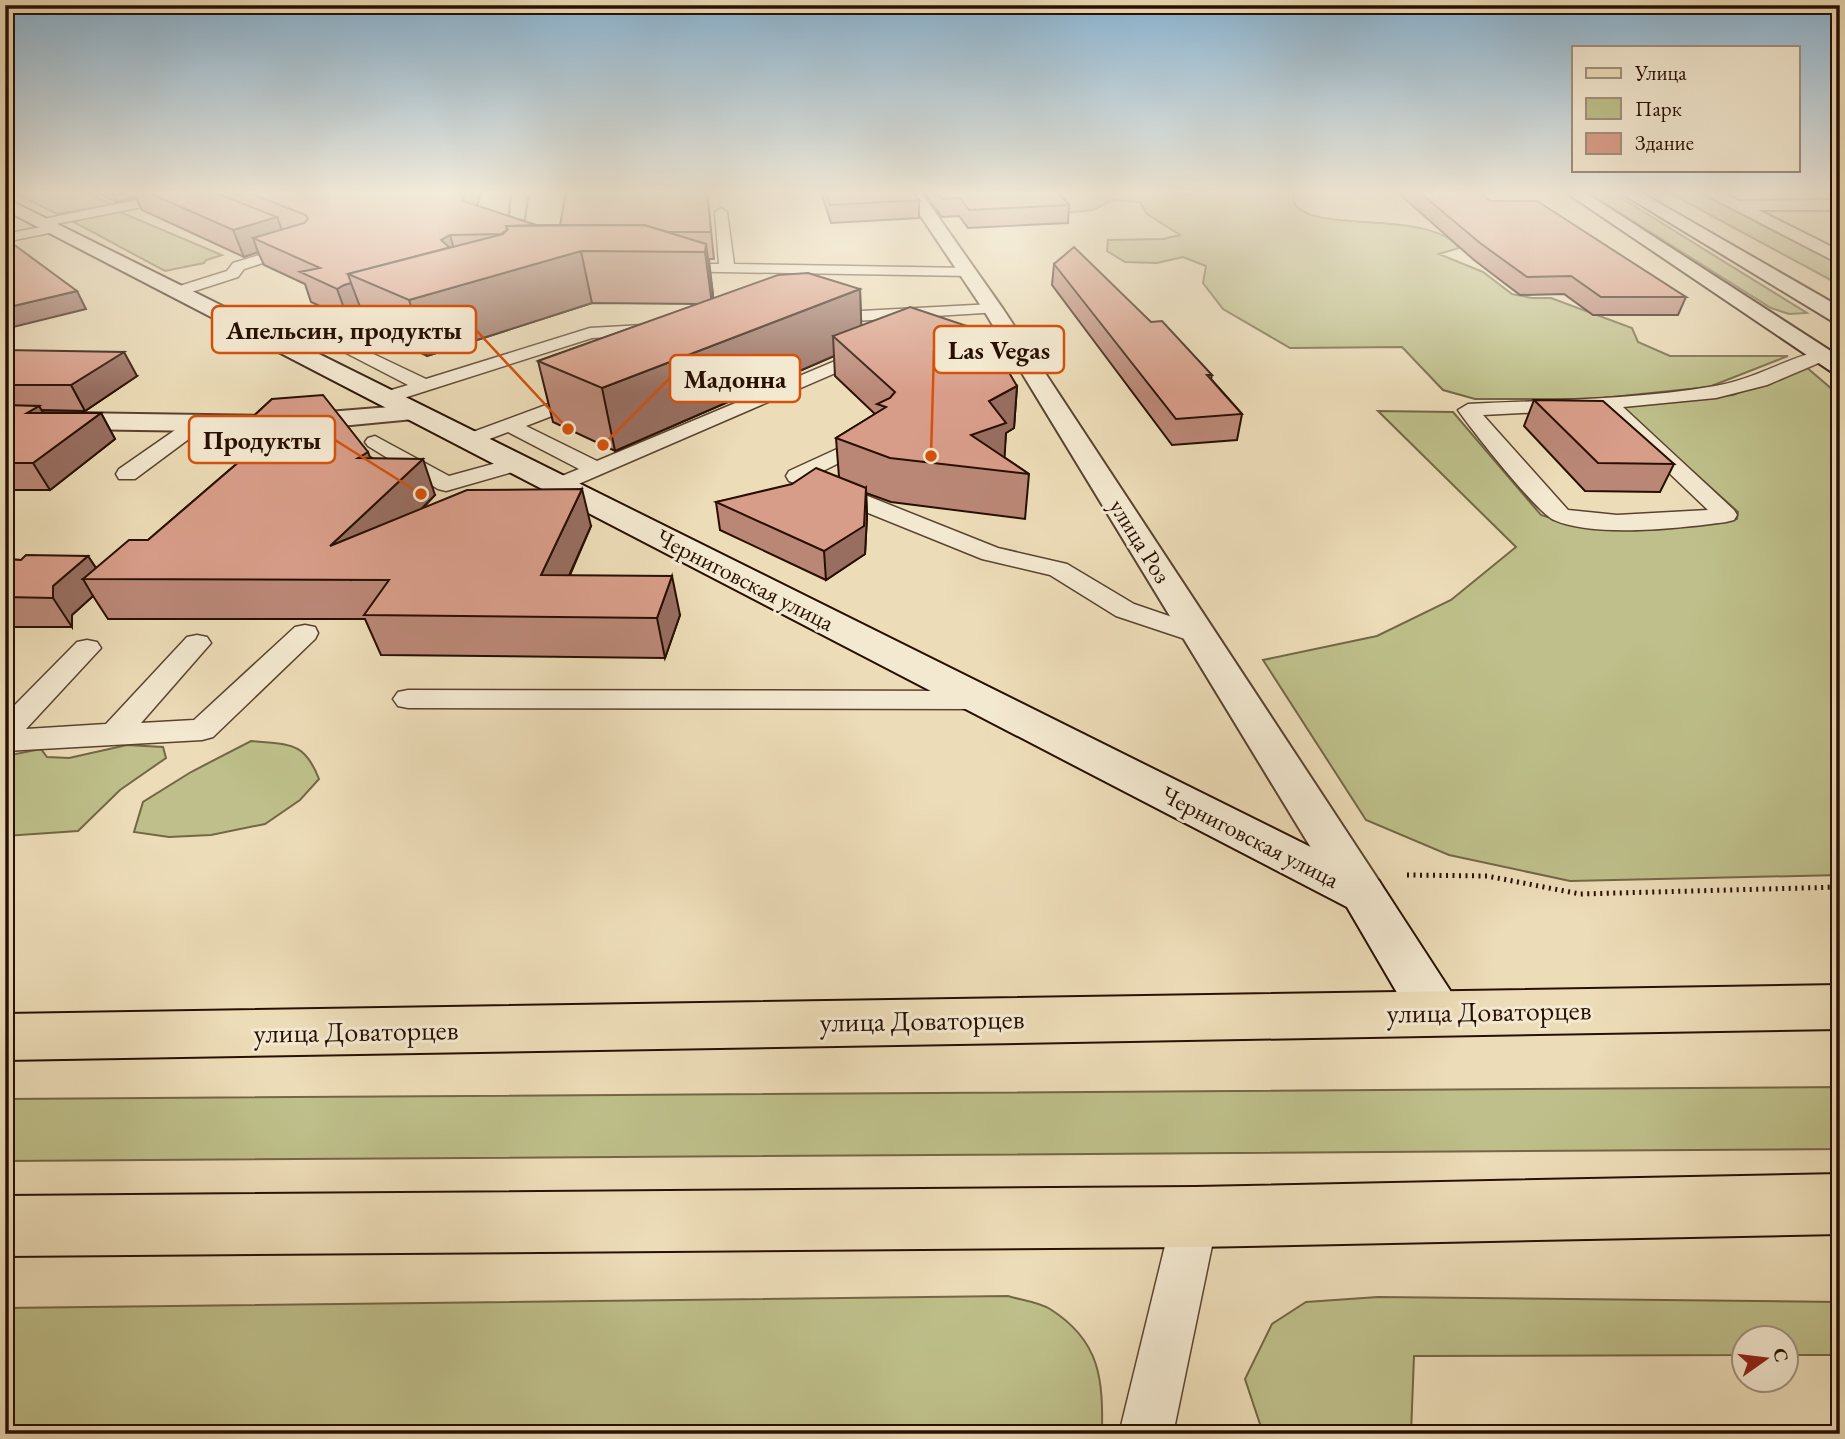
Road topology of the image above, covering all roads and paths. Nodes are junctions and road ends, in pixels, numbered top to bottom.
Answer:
1 (112, 258) edge
2 (263, 258) edge
3 (726, 258) edge
4 (959, 258) edge
5 (1675, 258) edge
6 (1741, 258) edge
7 (657, 268) edge
8 (727, 268) junction
9 (969, 272) junction
10 (176, 292) junction
11 (414, 306) edge
12 (993, 309) junction
13 (1840, 316) edge
14 (1773, 323) junction
15 (1840, 323) edge
16 (674, 328) edge
17 (1822, 355) junction
18 (1840, 367) edge
19 (609, 387) edge
20 (419, 399) junction
21 (1606, 403) junction
22 (5, 420) edge
23 (198, 423) junction
24 (509, 425) junction
25 (883, 433) edge
26 (469, 440) junction
27 (375, 442) dead end
28 (515, 464) junction
29 (596, 469) junction
30 (128, 474) dead end
31 (560, 485) junction
32 (304, 633) dead end
33 (1200, 636) junction
34 (197, 643) dead end
35 (87, 648) dead end
36 (408, 699) dead end
37 (981, 700) junction
38 (5, 733) edge
39 (114, 734) junction
40 (5, 741) edge
41 (1357, 884) junction
42 (1840, 887) edge
43 (1840, 1006) edge
44 (1435, 1011) junction
45 (5, 1037) edge
46 (1840, 1204) edge
47 (1195, 1217) junction
48 (5, 1226) edge
49 (1146, 1434) edge

1 - 10 street, Черниговская улица
2 - 10 lane
3 - 8 lane
4 - 9 street, улица Роз
5 - 14 street
6 - 13 street
7 - 8 lane
8 - 9 lane
9 - 12 street, улица Роз
10 - 20 street, Черниговская улица
11 - 20 lane
12 - 29 lane
12 - 33 street, улица Роз
14 - 15 street
14 - 17 street
16 - 20 lane
17 - 18 street
17 - 21 lane
19 - 24 lane
20 - 23 street
20 - 26 street, Черниговская улица
21 - 21 lane
22 - 23 street
23 - 30 lane
24 - 26 lane
24 - 29 lane
25 - 33 lane
26 - 28 street, Черниговская улица
27 - 28 lane
28 - 31 street, Черниговская улица
29 - 31 lane
31 - 37 street, Черниговская улица
32 - 39 lane
33 - 41 street, улица Роз
34 - 39 lane
35 - 38 lane
36 - 37 lane
37 - 41 street, Черниговская улица
39 - 40 lane
41 - 42 path
41 - 44 street, Черниговская улица
43 - 44 main road, улица Доваторцев
44 - 45 main road, улица Доваторцев
46 - 47 main road
47 - 48 main road
47 - 49 lane

